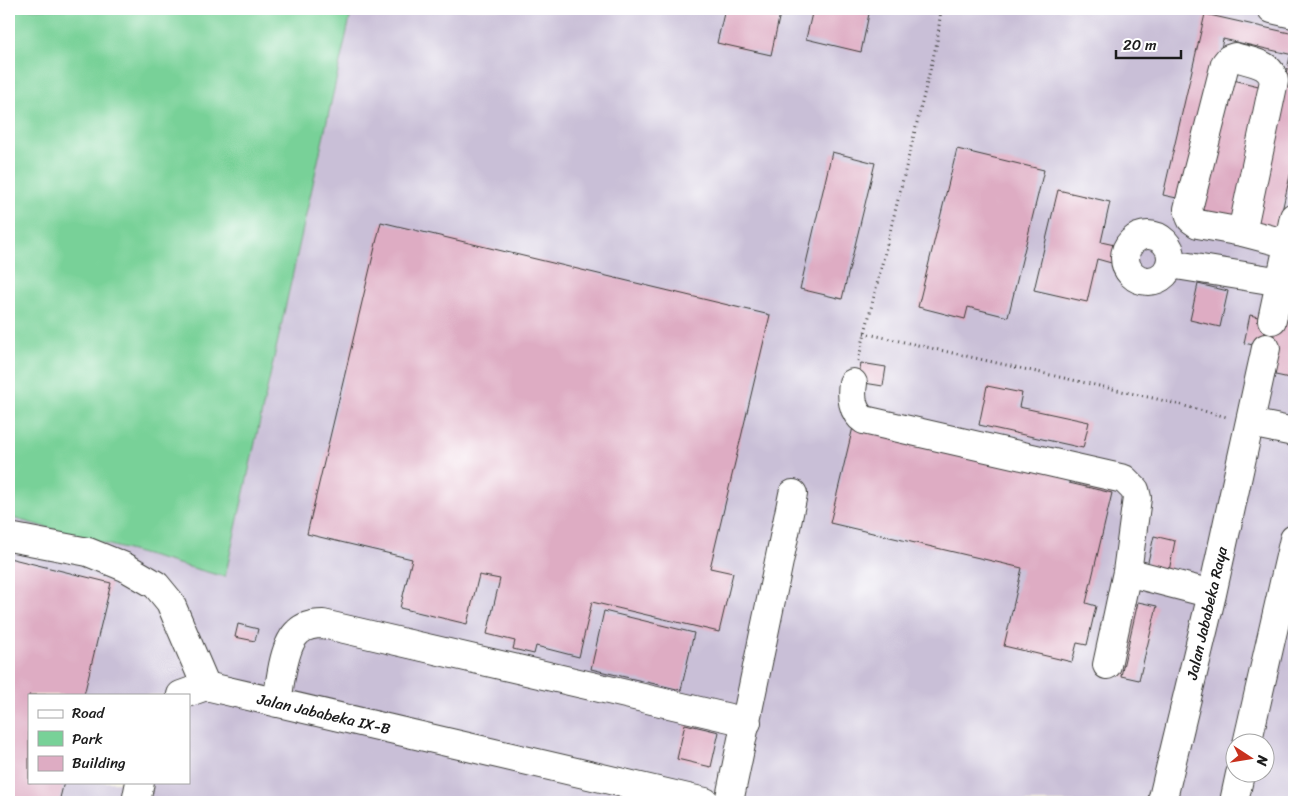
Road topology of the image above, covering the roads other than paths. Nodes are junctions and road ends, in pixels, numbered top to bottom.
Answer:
1 (1272, 9) edge
2 (1294, 14) edge
3 (1294, 217) edge
4 (1242, 232) junction
5 (1289, 244) junction
6 (1170, 264) dead end
7 (1288, 283) edge
8 (1272, 320) dead end
9 (1266, 348) dead end
10 (853, 383) dead end
11 (1250, 422) junction
12 (1294, 432) edge
13 (793, 494) dead end
14 (9, 536) edge
15 (1294, 539) edge
16 (1127, 572) junction
17 (1212, 594) junction
18 (1107, 665) dead end
19 (193, 690) edge
20 (277, 703) junction
21 (747, 722) junction
22 (1249, 734) edge
23 (140, 784) edge
24 (1238, 784) edge
25 (136, 802) edge
26 (705, 802) edge
27 (729, 802) edge
28 (1162, 802) edge
29 (1234, 802) edge

1 - 2 street
3 - 5 street
4 - 4 street
4 - 5 street
5 - 7 street
6 - 7 street
7 - 8 street
9 - 11 street, Jalan Jababeka Raya
10 - 16 street
11 - 12 street
11 - 17 street, Jalan Jababeka Raya
13 - 21 street
14 - 19 street, Jalan Jababeka IX-B
15 - 22 street
16 - 17 street
16 - 18 street
17 - 28 street, Jalan Jababeka Raya
19 - 20 street, Jalan Jababeka IX-B
20 - 21 street
20 - 26 street, Jalan Jababeka IX-B
21 - 27 street
23 - 25 street
24 - 29 street

